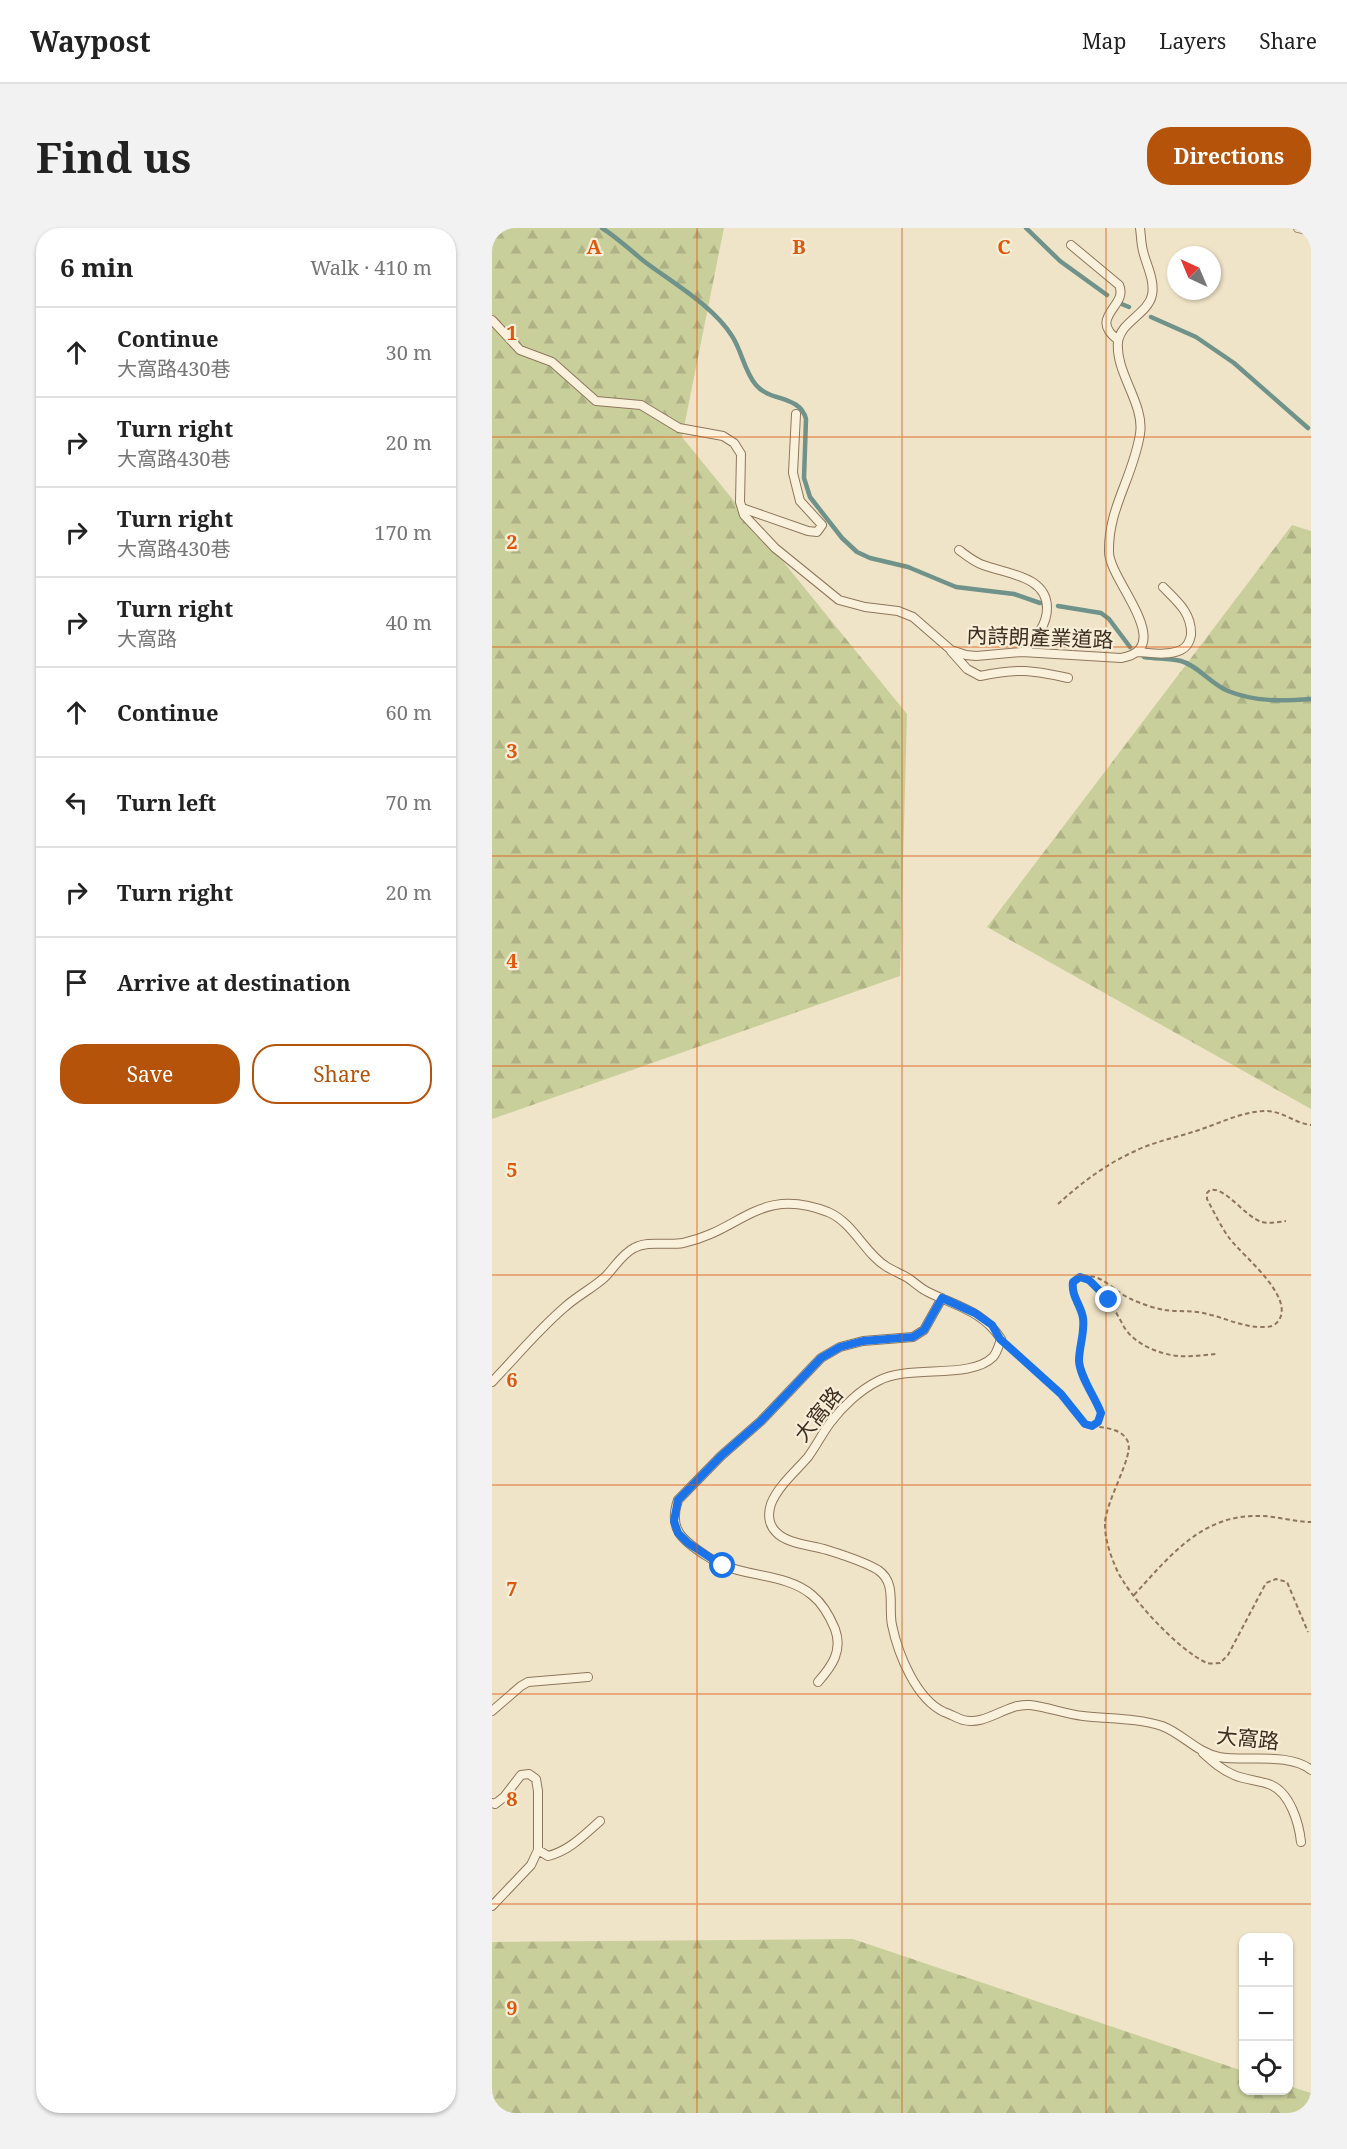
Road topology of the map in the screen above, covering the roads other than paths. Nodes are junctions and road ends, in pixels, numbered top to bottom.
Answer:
1 (1140, 228) edge
2 (1298, 228) edge
3 (1311, 231) edge
4 (1071, 245) dead end
5 (492, 320) edge
6 (1118, 340) junction
7 (796, 414) dead end
8 (742, 508) junction
9 (959, 550) dead end
10 (1163, 587) dead end
11 (1140, 649) junction
12 (951, 650) junction
13 (1022, 652) junction
14 (1068, 678) dead end
15 (942, 1298) junction
16 (492, 1382) edge
17 (588, 1677) dead end
18 (818, 1682) dead end
19 (492, 1711) edge
20 (1199, 1750) junction
21 (1311, 1770) edge
22 (492, 1803) edge
23 (600, 1821) dead end
24 (1301, 1842) dead end
25 (538, 1850) junction
26 (492, 1906) edge

1 - 6 lane
2 - 3 lane
4 - 6 lane, 內詩朗產業道路
5 - 8 lane
6 - 11 lane, 內詩朗產業道路
7 - 8 lane
8 - 12 lane, 內詩朗產業道路
9 - 13 lane
10 - 11 lane
11 - 13 lane, 內詩朗產業道路
12 - 13 lane, 內詩朗產業道路
12 - 14 lane
15 - 16 lane
15 - 18 lane
15 - 20 lane, 大窩路
17 - 19 lane
20 - 21 lane, 大窩路
20 - 24 lane
22 - 25 lane
23 - 25 lane
25 - 26 lane

